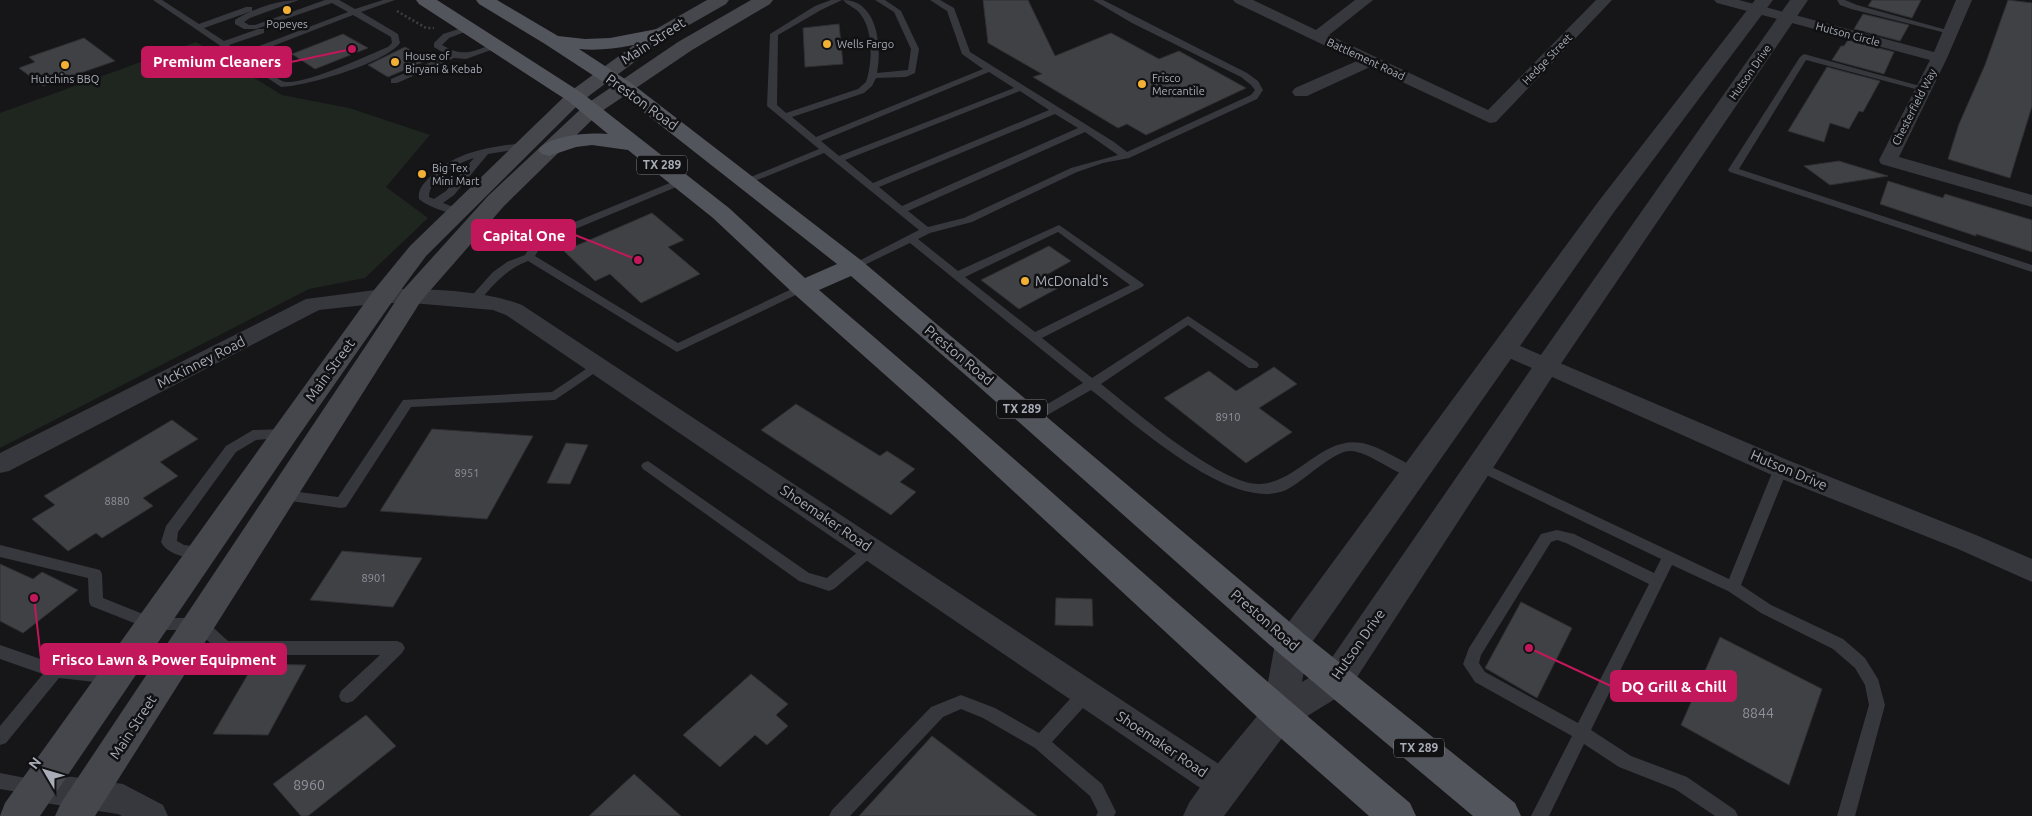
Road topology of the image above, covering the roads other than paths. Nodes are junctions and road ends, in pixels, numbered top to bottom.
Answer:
1 (158, 0) edge
2 (275, 0) edge
3 (295, 0) edge
4 (391, 0) edge
5 (425, 0) edge
6 (484, 0) edge
7 (720, 0) edge
8 (764, 0) edge
9 (838, 0) edge
10 (847, 0) edge
11 (879, 0) edge
12 (934, 0) edge
13 (1097, 0) edge
14 (1242, 0) edge
15 (1365, 0) edge
16 (1604, 0) edge
17 (1722, 0) edge
18 (1841, 0) edge
19 (1964, 0) edge
20 (335, 1) edge
21 (1760, 5) edge
22 (1793, 9) edge
23 (354, 12) junction
24 (198, 27) junction
25 (470, 28) junction
26 (1950, 32) junction
27 (662, 33) junction
28 (1318, 36) junction
29 (552, 40) junction
30 (223, 44) junction
31 (498, 46) junction
32 (453, 55) junction
33 (240, 56) junction
34 (1939, 58) junction
35 (1370, 61) junction
36 (990, 69) junction
37 (604, 75) junction
38 (871, 76) junction
39 (394, 81) dead end
40 (624, 87) junction
41 (1021, 88) junction
42 (1923, 88) junction
43 (1302, 92) dead end
44 (584, 103) junction
45 (1056, 110) junction
46 (784, 117) junction
47 (1490, 118) joint
48 (1085, 128) junction
49 (813, 141) junction
50 (523, 146) junction
51 (638, 146) junction
52 (550, 150) junction
53 (824, 150) junction
54 (484, 151) junction
55 (1126, 156) junction
56 (837, 160) junction
57 (682, 182) junction
58 (746, 182) junction
59 (871, 187) junction
60 (2032, 201) edge
61 (434, 204) junction
62 (1606, 207) junction
63 (900, 211) junction
64 (457, 212) junction
65 (1647, 220) junction
66 (926, 232) junction
67 (911, 239) junction
68 (529, 257) junction
69 (854, 266) junction
70 (2032, 269) edge
71 (958, 276) junction
72 (802, 288) junction
73 (398, 296) junction
74 (473, 301) junction
75 (1034, 337) junction
76 (1506, 348) junction
77 (598, 365) junction
78 (1253, 365) dead end
79 (1547, 365) junction
80 (1092, 384) junction
81 (1033, 418) junction
82 (0, 464) edge
83 (648, 466) dead end
84 (1479, 466) junction
85 (1781, 468) junction
86 (1415, 474) junction
87 (283, 495) junction
88 (872, 549) junction
89 (0, 550) edge
90 (1669, 556) junction
91 (2032, 571) edge
92 (1657, 581) junction
93 (1733, 587) junction
94 (152, 624) junction
95 (200, 624) junction
96 (1292, 644) junction
97 (0, 652) edge
98 (55, 671) junction
99 (115, 677) junction
100 (1336, 680) junction
101 (1086, 693) junction
102 (348, 696) dead end
103 (1279, 715) junction
104 (1582, 733) junction
105 (0, 738) edge
106 (1041, 743) junction
107 (0, 781) edge
108 (1224, 785) junction
109 (28, 802) edge
110 (82, 805) edge
111 (152, 816) edge
112 (838, 816) edge
113 (1105, 816) edge
114 (1202, 816) edge
115 (1397, 816) edge
116 (1502, 816) edge
117 (1540, 816) edge
118 (1729, 816) edge
119 (1846, 816) edge

1 - 24 lane
2 - 24 lane
3 - 20 lane
4 - 23 lane
5 - 25 main road, TX 289
6 - 29 main road, Preston Road / TX 289
7 - 27 main road, Main Street
8 - 40 main road, Main Street
9 - 46 lane
10 - 38 lane
11 - 38 lane
12 - 36 lane
13 - 55 lane
14 - 28 street, Battlement Road
15 - 28 street
16 - 47 street, Hedge Street
17 - 21 street, Hutson Circle
18 - 26 lane
19 - 26 street, Chesterfield Way
20 - 23 lane
20 - 30 lane
21 - 22 street, Hutson Circle
21 - 62 street
22 - 34 street, Hutson Circle
22 - 65 street, Hutson Drive
23 - 33 lane
23 - 33 lane
24 - 30 lane
25 - 31 main road, TX 289
25 - 32 lane
26 - 34 street, Chesterfield Way
27 - 29 main road
27 - 37 main road, Main Street
28 - 35 street, Battlement Road
29 - 37 main road, Preston Road / TX 289
30 - 33 lane
31 - 32 lane
31 - 44 main road, TX 289
32 - 39 lane
34 - 42 street, Chesterfield Way
35 - 43 street
35 - 47 street, Battlement Road
36 - 41 lane
36 - 49 lane
37 - 40 main road, Preston Road / TX 289
37 - 44 main road, Main Street
38 - 46 lane
40 - 44 main road, Main Street
40 - 58 main road, Preston Road / TX 289
41 - 45 lane
41 - 56 lane
42 - 60 street, Chesterfield Way
42 - 70 lane
44 - 50 main road, Main Street
44 - 51 main road, TX 289
44 - 52 main road, Main Street
45 - 48 lane
45 - 59 lane
46 - 49 lane
48 - 55 lane
48 - 63 lane
49 - 53 lane
50 - 54 lane
50 - 64 main road, Main Street
51 - 52 main road
51 - 57 main road, TX 289
52 - 73 main road, Main Street
53 - 56 lane
53 - 58 lane
54 - 61 lane
54 - 61 lane
55 - 66 lane
56 - 59 lane
57 - 68 lane
57 - 72 main road, TX 289
58 - 69 main road, Preston Road / TX 289
59 - 63 lane
61 - 64 lane
62 - 65 street
62 - 76 street
63 - 66 lane
64 - 73 main road, Main Street
65 - 79 street, Hutson Drive
66 - 67 lane
67 - 69 lane
67 - 71 lane
68 - 72 lane
68 - 74 lane
69 - 72 main road
69 - 81 main road, Preston Road / TX 289
71 - 75 lane
71 - 75 lane
72 - 103 main road, TX 289
73 - 74 street, Shoemaker Road
73 - 82 street, McKinney Road
73 - 87 main road, Main Street
73 - 94 main road, Main Street
74 - 77 street, Shoemaker Road
75 - 80 lane
76 - 79 street, Hutson Drive
76 - 86 street
77 - 87 lane
77 - 88 street, Shoemaker Road
78 - 80 lane
79 - 84 street, Hutson Drive
79 - 85 street, Hutson Drive
80 - 81 lane
80 - 86 lane
81 - 96 main road, Preston Road / TX 289
83 - 88 lane
84 - 90 lane
84 - 100 street, Hutson Drive
85 - 91 street, Hutson Drive
85 - 93 lane
86 - 96 street
87 - 95 main road, Main Street
88 - 101 street, Shoemaker Road
89 - 94 lane
90 - 92 lane
90 - 93 lane
92 - 104 lane
92 - 104 lane
93 - 119 lane
94 - 95 lane
94 - 99 main road, Main Street
95 - 102 lane
95 - 110 main road, Main Street
96 - 100 main road, Preston Road / TX 289
96 - 103 street
97 - 98 lane
98 - 99 lane
98 - 105 lane
99 - 109 main road, Main Street
100 - 103 street, Hutson Drive
100 - 116 main road, Preston Road / TX 289
101 - 106 lane
101 - 108 street, Shoemaker Road
103 - 108 street
103 - 115 main road, TX 289
104 - 117 lane
104 - 118 lane
106 - 112 lane
106 - 113 lane
107 - 109 lane
108 - 114 street
109 - 110 street
110 - 111 street

